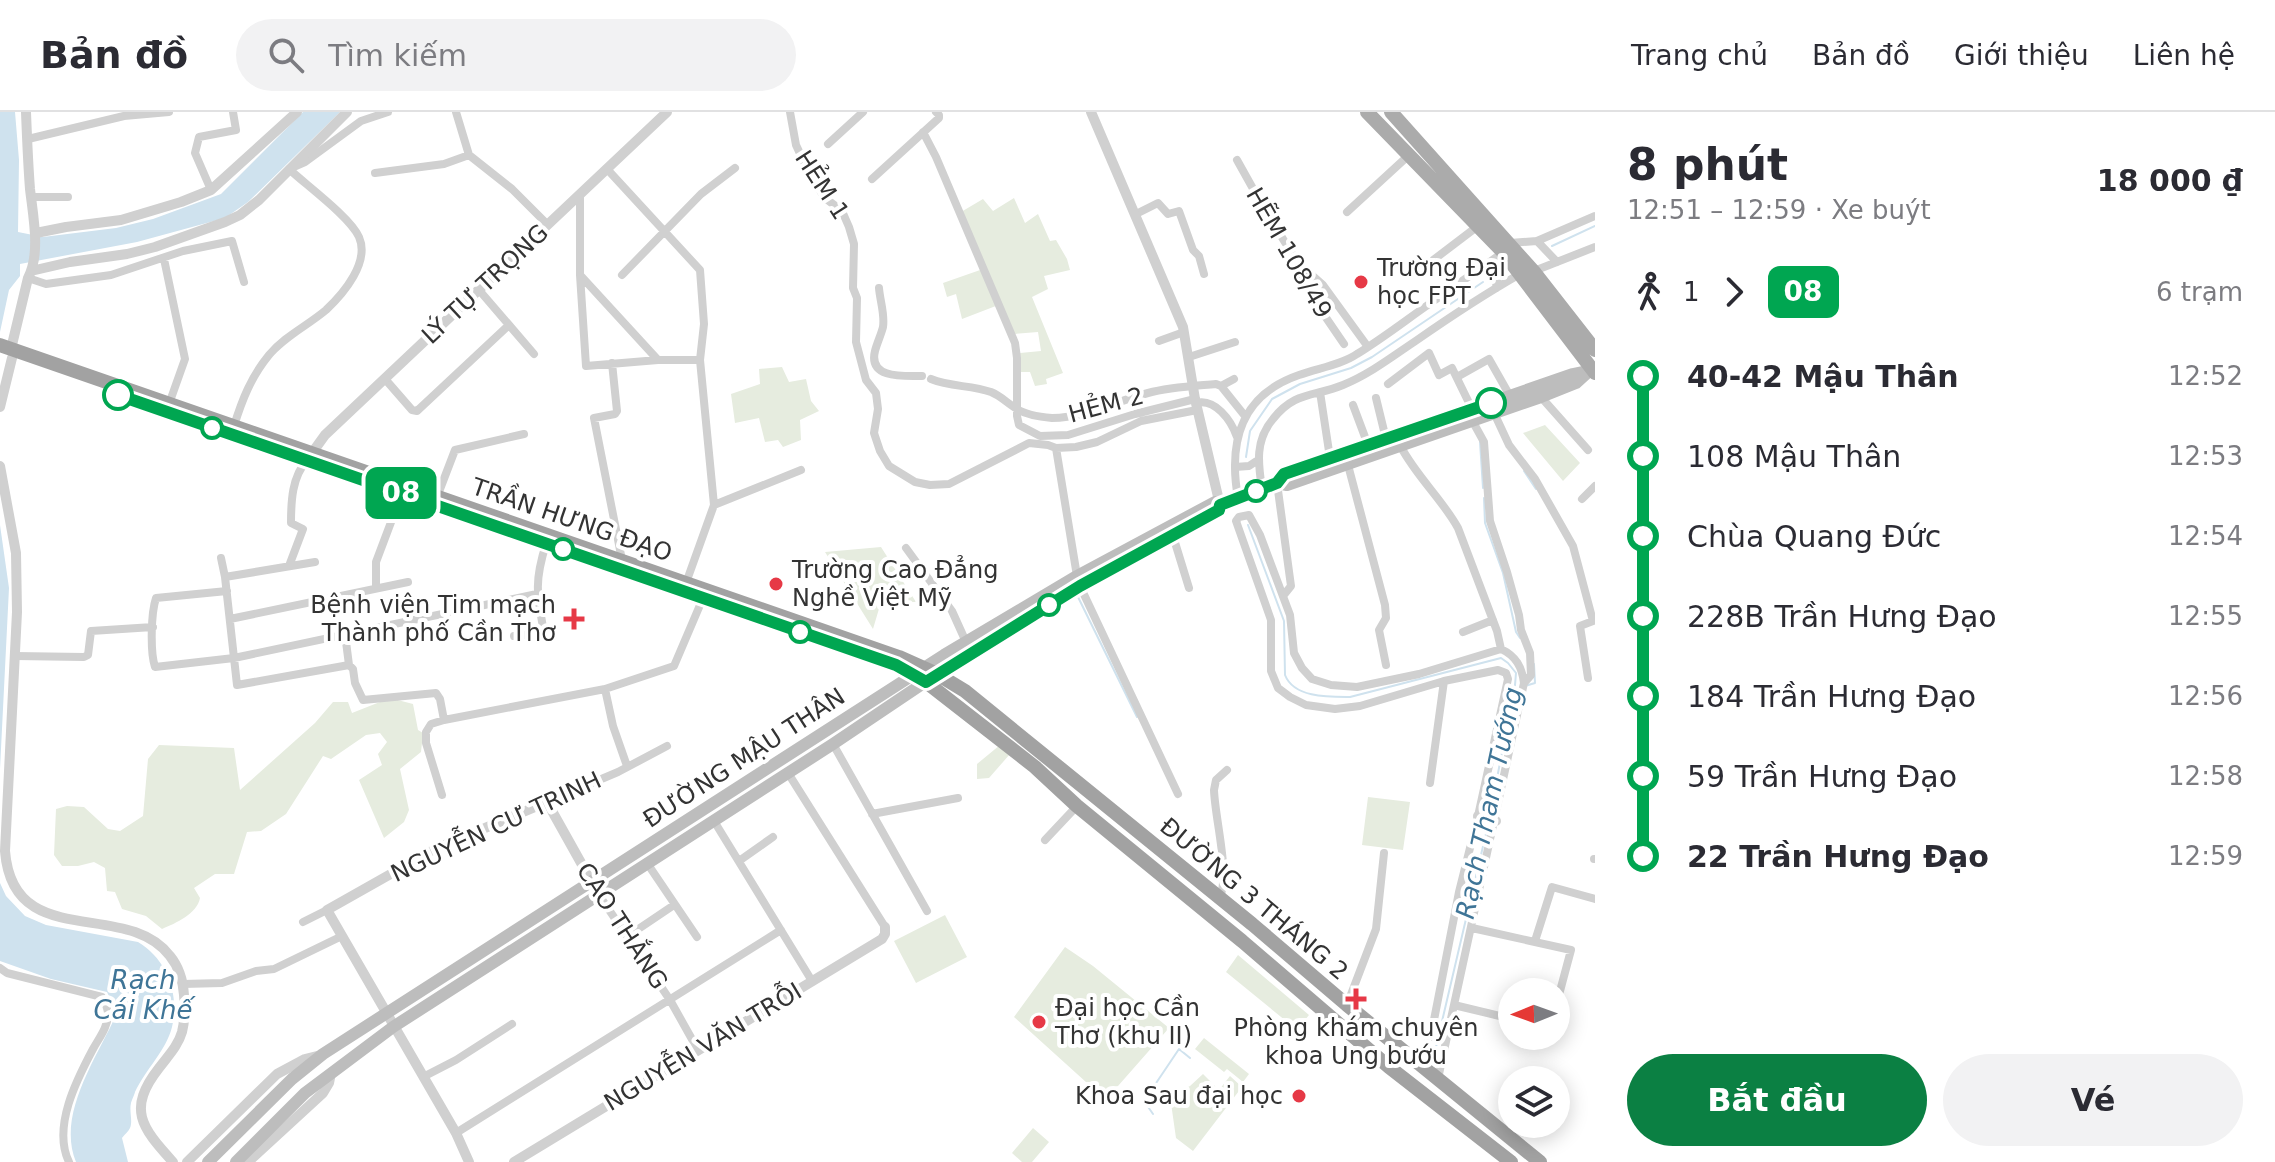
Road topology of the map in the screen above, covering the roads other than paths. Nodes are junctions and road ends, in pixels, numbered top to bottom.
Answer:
1 (26, 112) edge
2 (169, 112) edge
3 (233, 112) edge
4 (297, 112) edge
5 (347, 112) edge
6 (388, 112) edge
7 (456, 112) edge
8 (667, 112) edge
9 (790, 112) edge
10 (863, 112) edge
11 (936, 112) edge
12 (1091, 112) edge
13 (1367, 112) edge
14 (1391, 112) edge
15 (923, 132) junction
16 (28, 139) junction
17 (828, 144) dead end
18 (469, 155) junction
19 (1408, 156) junction
20 (1237, 160) dead end
21 (735, 168) dead end
22 (289, 169) junction
23 (607, 169) junction
24 (375, 173) dead end
25 (872, 179) dead end
26 (211, 190) junction
27 (580, 194) junction
28 (31, 197) junction
29 (68, 197) dead end
30 (1347, 212) dead end
31 (1136, 214) junction
32 (1595, 216) edge
33 (548, 225) junction
34 (1478, 226) junction
35 (665, 231) junction
36 (36, 233) junction
37 (1537, 241) junction
38 (1595, 247) edge
39 (1506, 248) junction
40 (164, 259) junction
41 (1297, 262) junction
42 (1557, 262) junction
43 (1428, 264) dead end
44 (1482, 268) junction
45 (1527, 272) junction
46 (30, 274) junction
47 (1204, 274) dead end
48 (580, 275) junction
49 (622, 275) dead end
50 (244, 282) dead end
51 (879, 288) dead end
52 (1496, 288) junction
53 (479, 290) junction
54 (509, 325) junction
55 (1184, 332) junction
56 (1159, 341) dead end
57 (1235, 342) dead end
58 (1344, 344) dead end
59 (1368, 347) junction
60 (1595, 350) edge
61 (5, 352) edge
62 (534, 354) dead end
63 (1189, 357) junction
64 (658, 360) junction
65 (700, 360) junction
66 (612, 363) junction
67 (1593, 370) edge
68 (1457, 377) junction
69 (385, 379) junction
70 (1234, 379) dead end
71 (1388, 384) dead end
72 (1193, 386) junction
73 (1221, 386) junction
74 (1320, 392) junction
75 (1541, 397) junction
76 (1376, 398) dead end
77 (1517, 398) junction
78 (1196, 404) junction
79 (1353, 405) dead end
80 (0, 407) edge
81 (168, 408) junction
82 (1018, 410) junction
83 (1495, 415) junction
84 (1245, 416) junction
85 (1473, 416) junction
86 (234, 426) junction
87 (524, 434) dead end
88 (1237, 437) junction
89 (1386, 439) junction
90 (1368, 445) junction
91 (1401, 447) junction
92 (1056, 448) junction
93 (1588, 450) dead end
94 (310, 457) junction
95 (1330, 458) junction
96 (1258, 460) junction
97 (1348, 465) junction
98 (0, 466) edge
99 (1235, 467) junction
100 (801, 470) dead end
101 (1277, 483) junction
102 (1262, 489) junction
103 (1594, 490) edge
104 (402, 493) junction
105 (437, 497) junction
106 (1582, 499) dead end
107 (1231, 502) junction
108 (714, 505) junction
109 (1249, 515) junction
110 (1236, 521) junction
111 (1173, 536) junction
112 (546, 544) junction
113 (906, 548) dead end
114 (221, 558) dead end
115 (622, 561) junction
116 (315, 562) dead end
117 (289, 566) junction
118 (225, 577) junction
119 (1078, 581) junction
120 (408, 582) dead end
121 (686, 583) junction
122 (376, 588) junction
123 (1189, 588) dead end
124 (227, 591) junction
125 (537, 594) junction
126 (1283, 596) junction
127 (703, 598) junction
128 (230, 619) junction
129 (1493, 620) junction
130 (1594, 623) edge
131 (153, 627) junction
132 (1463, 632) dead end
133 (345, 634) junction
134 (514, 636) dead end
135 (966, 642) junction
136 (1501, 649) junction
137 (15, 656) junction
138 (234, 658) junction
139 (349, 665) junction
140 (1386, 665) dead end
141 (925, 675) junction
142 (1588, 678) dead end
143 (1444, 681) junction
144 (1524, 686) junction
145 (605, 689) junction
146 (444, 720) junction
147 (833, 744) junction
148 (667, 746) dead end
149 (627, 766) junction
150 (1227, 770) dead end
151 (788, 773) junction
152 (751, 778) junction
153 (1430, 783) dead end
154 (759, 792) junction
155 (1178, 794) dead end
156 (442, 795) dead end
157 (958, 798) dead end
158 (547, 802) junction
159 (1077, 806) junction
160 (872, 814) junction
161 (1479, 816) junction
162 (1495, 820) junction
163 (714, 821) junction
164 (773, 837) dead end
165 (1045, 840) dead end
166 (1384, 853) dead end
167 (739, 861) junction
168 (647, 863) junction
169 (592, 881) junction
170 (599, 895) junction
171 (1220, 897) junction
172 (1595, 899) edge
173 (674, 905) junction
174 (327, 910) junction
175 (927, 911) dead end
176 (303, 922) dead end
177 (1252, 924) junction
178 (885, 927) joint
179 (1472, 928) junction
180 (781, 930) junction
181 (342, 936) junction
182 (628, 936) junction
183 (697, 937) dead end
184 (1535, 941) junction
185 (1239, 945) junction
186 (0, 968) edge
187 (1564, 978) edge
188 (812, 981) junction
189 (183, 984) junction
190 (670, 1000) junction
191 (1347, 1005) junction
192 (1454, 1005) junction
193 (385, 1013) junction
194 (1498, 1016) edge
195 (512, 1024) dead end
196 (393, 1027) junction
197 (698, 1050) junction
198 (323, 1054) junction
199 (1422, 1057) junction
200 (1442, 1060) junction
201 (331, 1073) junction
202 (423, 1077) junction
203 (1438, 1079) junction
204 (456, 1133) junction
205 (69, 1162) edge
206 (173, 1162) edge
207 (187, 1162) edge
208 (208, 1162) edge
209 (236, 1162) edge
210 (248, 1162) edge
211 (469, 1162) edge
212 (514, 1162) edge
213 (1511, 1162) edge
214 (1540, 1162) edge

1 - 16 street
2 - 16 street
3 - 26 street
4 - 26 street
5 - 22 street
6 - 22 street
7 - 18 street
8 - 23 street, LÝ TỰ TRỌNG
9 - 92 street, HẺM 1
10 - 17 street
11 - 15 street
12 - 31 street
13 - 19 main road
14 - 39 main road
15 - 25 street
15 - 82 street
16 - 28 street
18 - 24 street
18 - 33 street
19 - 30 street
19 - 34 main road
20 - 41 street, HẼM 108/49
21 - 35 street
22 - 46 street
22 - 86 street
23 - 27 street, LÝ TỰ TRỌNG
23 - 35 street
26 - 36 street
27 - 33 street, LÝ TỰ TRỌNG
27 - 48 street
28 - 29 street
28 - 36 street
31 - 47 street
31 - 55 street
32 - 37 street
33 - 53 street, LÝ TỰ TRỌNG
34 - 39 main road
34 - 43 street
35 - 49 street
35 - 65 street
36 - 46 street
37 - 39 street
37 - 42 street
38 - 42 street
39 - 44 street
39 - 45 main road
40 - 46 street
40 - 50 street
40 - 81 street
41 - 58 street, HẼM 108/49
41 - 59 street
42 - 45 street
44 - 52 street
44 - 59 street
45 - 52 street
45 - 60 main road
45 - 67 main road
46 - 61 street
48 - 64 street
48 - 66 street
51 - 82 street, HẺM 2
52 - 74 street
53 - 54 street
53 - 69 street, LÝ TỰ TRỌNG
54 - 62 street
54 - 69 street
55 - 56 street
55 - 63 street
57 - 63 street
59 - 84 street
61 - 80 street
61 - 81 highway, TRẦN HƯNG ĐẠO
63 - 72 street
64 - 65 street
64 - 66 street
65 - 108 street
66 - 115 street
67 - 75 main road, ĐƯỜNG MẬU THÂN
67 - 77 main road, ĐƯỜNG MẬU THÂN
68 - 71 street
68 - 77 street
68 - 85 street
69 - 94 street, LÝ TỰ TRỌNG
70 - 73 street
72 - 73 street
72 - 78 street
72 - 82 street, HẺM 2
73 - 84 street
74 - 95 street
74 - 96 street
75 - 77 main road, ĐƯỜNG MẬU THÂN
75 - 93 street
76 - 89 street
77 - 83 main road, ĐƯỜNG MẬU THÂN
77 - 85 main road, ĐƯỜNG MẬU THÂN
78 - 82 street
78 - 88 street
78 - 92 street, HẺM 1
78 - 107 street
79 - 90 street
81 - 86 highway, TRẦN HƯNG ĐẠO
81 - 94 highway, TRẦN HƯNG ĐẠO
83 - 85 main road, ĐƯỜNG MẬU THÂN
83 - 130 street
84 - 88 street
85 - 89 main road, ĐƯỜNG MẬU THÂN
85 - 91 main road, ĐƯỜNG MẬU THÂN
85 - 144 street
86 - 94 highway, TRẦN HƯNG ĐẠO
87 - 105 street
88 - 99 street
89 - 90 main road, ĐƯỜNG MẬU THÂN
90 - 95 main road, ĐƯỜNG MẬU THÂN
91 - 97 main road, ĐƯỜNG MẬU THÂN
91 - 129 street
92 - 119 street
94 - 104 highway, TRẦN HƯNG ĐẠO
94 - 105 highway, TRẦN HƯNG ĐẠO
94 - 117 street
95 - 101 main road, ĐƯỜNG MẬU THÂN
96 - 99 street
96 - 102 street
97 - 101 main road, ĐƯỜNG MẬU THÂN
97 - 140 street
98 - 137 street
99 - 107 street
100 - 108 street
101 - 102 main road, ĐƯỜNG MẬU THÂN
101 - 126 street
102 - 107 main road, ĐƯỜNG MẬU THÂN
103 - 106 street
104 - 112 highway, TRẦN HƯNG ĐẠO
104 - 122 street
105 - 115 highway, TRẦN HƯNG ĐẠO
107 - 109 street
107 - 110 street
107 - 111 main road, ĐƯỜNG MẬU THÂN
107 - 119 main road, ĐƯỜNG MẬU THÂN
108 - 121 street
109 - 110 street
109 - 126 street
110 - 143 street
111 - 119 main road, ĐƯỜNG MẬU THÂN
111 - 123 street
112 - 125 street
112 - 127 highway, TRẦN HƯNG ĐẠO
113 - 135 street
114 - 118 street
115 - 121 highway, TRẦN HƯNG ĐẠO
116 - 117 street
117 - 118 street
118 - 124 street
119 - 135 main road, ĐƯỜNG MẬU THÂN
119 - 141 main road, ĐƯỜNG MẬU THÂN
119 - 155 street
120 - 122 street
121 - 141 highway, TRẦN HƯNG ĐẠO
122 - 128 street
124 - 128 street
124 - 131 street
125 - 133 street
125 - 134 street
126 - 136 street
127 - 141 highway, TRẦN HƯNG ĐẠO
127 - 145 street
128 - 138 street
129 - 132 street
129 - 136 street
130 - 142 street
131 - 137 street
131 - 138 street
133 - 138 street
133 - 139 street
135 - 141 main road, ĐƯỜNG MẬU THÂN
136 - 144 street
137 - 189 street
138 - 139 street
139 - 146 street
141 - 147 main road, ĐƯỜNG MẬU THÂN
141 - 152 main road, ĐƯỜNG MẬU THÂN
141 - 159 highway, ĐƯỜNG 3 THÁNG 2
141 - 171 highway, ĐƯỜNG 3 THÁNG 2
143 - 153 street
143 - 161 street
144 - 162 street
145 - 146 street
145 - 149 street
146 - 156 street
147 - 151 main road, ĐƯỜNG MẬU THÂN
147 - 160 street
148 - 149 street, NGUYỄN CƯ TRINH
149 - 158 street, NGUYỄN CƯ TRINH
150 - 171 street
151 - 154 main road, ĐƯỜNG MẬU THÂN
151 - 178 street
152 - 154 main road
152 - 169 main road, ĐƯỜNG MẬU THÂN
154 - 163 main road, ĐƯỜNG MẬU THÂN
157 - 160 street
158 - 169 street, CAO THẮNG
158 - 174 street, NGUYỄN CƯ TRINH
159 - 165 street
159 - 185 highway, ĐƯỜNG 3 THÁNG 2
160 - 175 street
161 - 162 street
161 - 199 street
162 - 179 street
163 - 167 street
163 - 168 main road, ĐƯỜNG MẬU THÂN
164 - 167 street
166 - 191 street
167 - 180 street
168 - 170 main road, ĐƯỜNG MẬU THÂN
168 - 173 street
169 - 170 street, CAO THẮNG
169 - 193 main road, ĐƯỜNG MẬU THÂN
170 - 182 street, CAO THẮNG
170 - 196 main road, ĐƯỜNG MẬU THÂN
171 - 177 highway, ĐƯỜNG 3 THÁNG 2
172 - 184 street
173 - 182 street
173 - 183 street
174 - 176 street, NGUYỄN CƯ TRINH
174 - 181 street
177 - 185 main road
177 - 191 highway, ĐƯỜNG 3 THÁNG 2
178 - 188 street, NGUYỄN VĂN TRỖI
179 - 184 street
179 - 192 street
180 - 188 street
180 - 190 street
181 - 189 street
181 - 193 street
182 - 190 street, CAO THẮNG
184 - 187 street
185 - 213 highway, ĐƯỜNG 3 THÁNG 2
186 - 205 street
188 - 197 street, NGUYỄN VĂN TRỖI
189 - 206 street
190 - 197 street, CAO THẮNG
190 - 204 street
191 - 199 highway, ĐƯỜNG 3 THÁNG 2
192 - 194 street
192 - 200 street
193 - 196 street
193 - 198 main road, ĐƯỜNG MẬU THÂN
195 - 202 street
196 - 201 main road, ĐƯỜNG MẬU THÂN
196 - 202 street
197 - 212 street, NGUYỄN VĂN TRỖI
198 - 207 street
198 - 208 main road, ĐƯỜNG MẬU THÂN
199 - 200 street
199 - 203 highway, ĐƯỜNG 3 THÁNG 2
200 - 203 street
201 - 209 main road, ĐƯỜNG MẬU THÂN
201 - 210 street
202 - 204 street
203 - 214 highway, ĐƯỜNG 3 THÁNG 2
204 - 211 street

